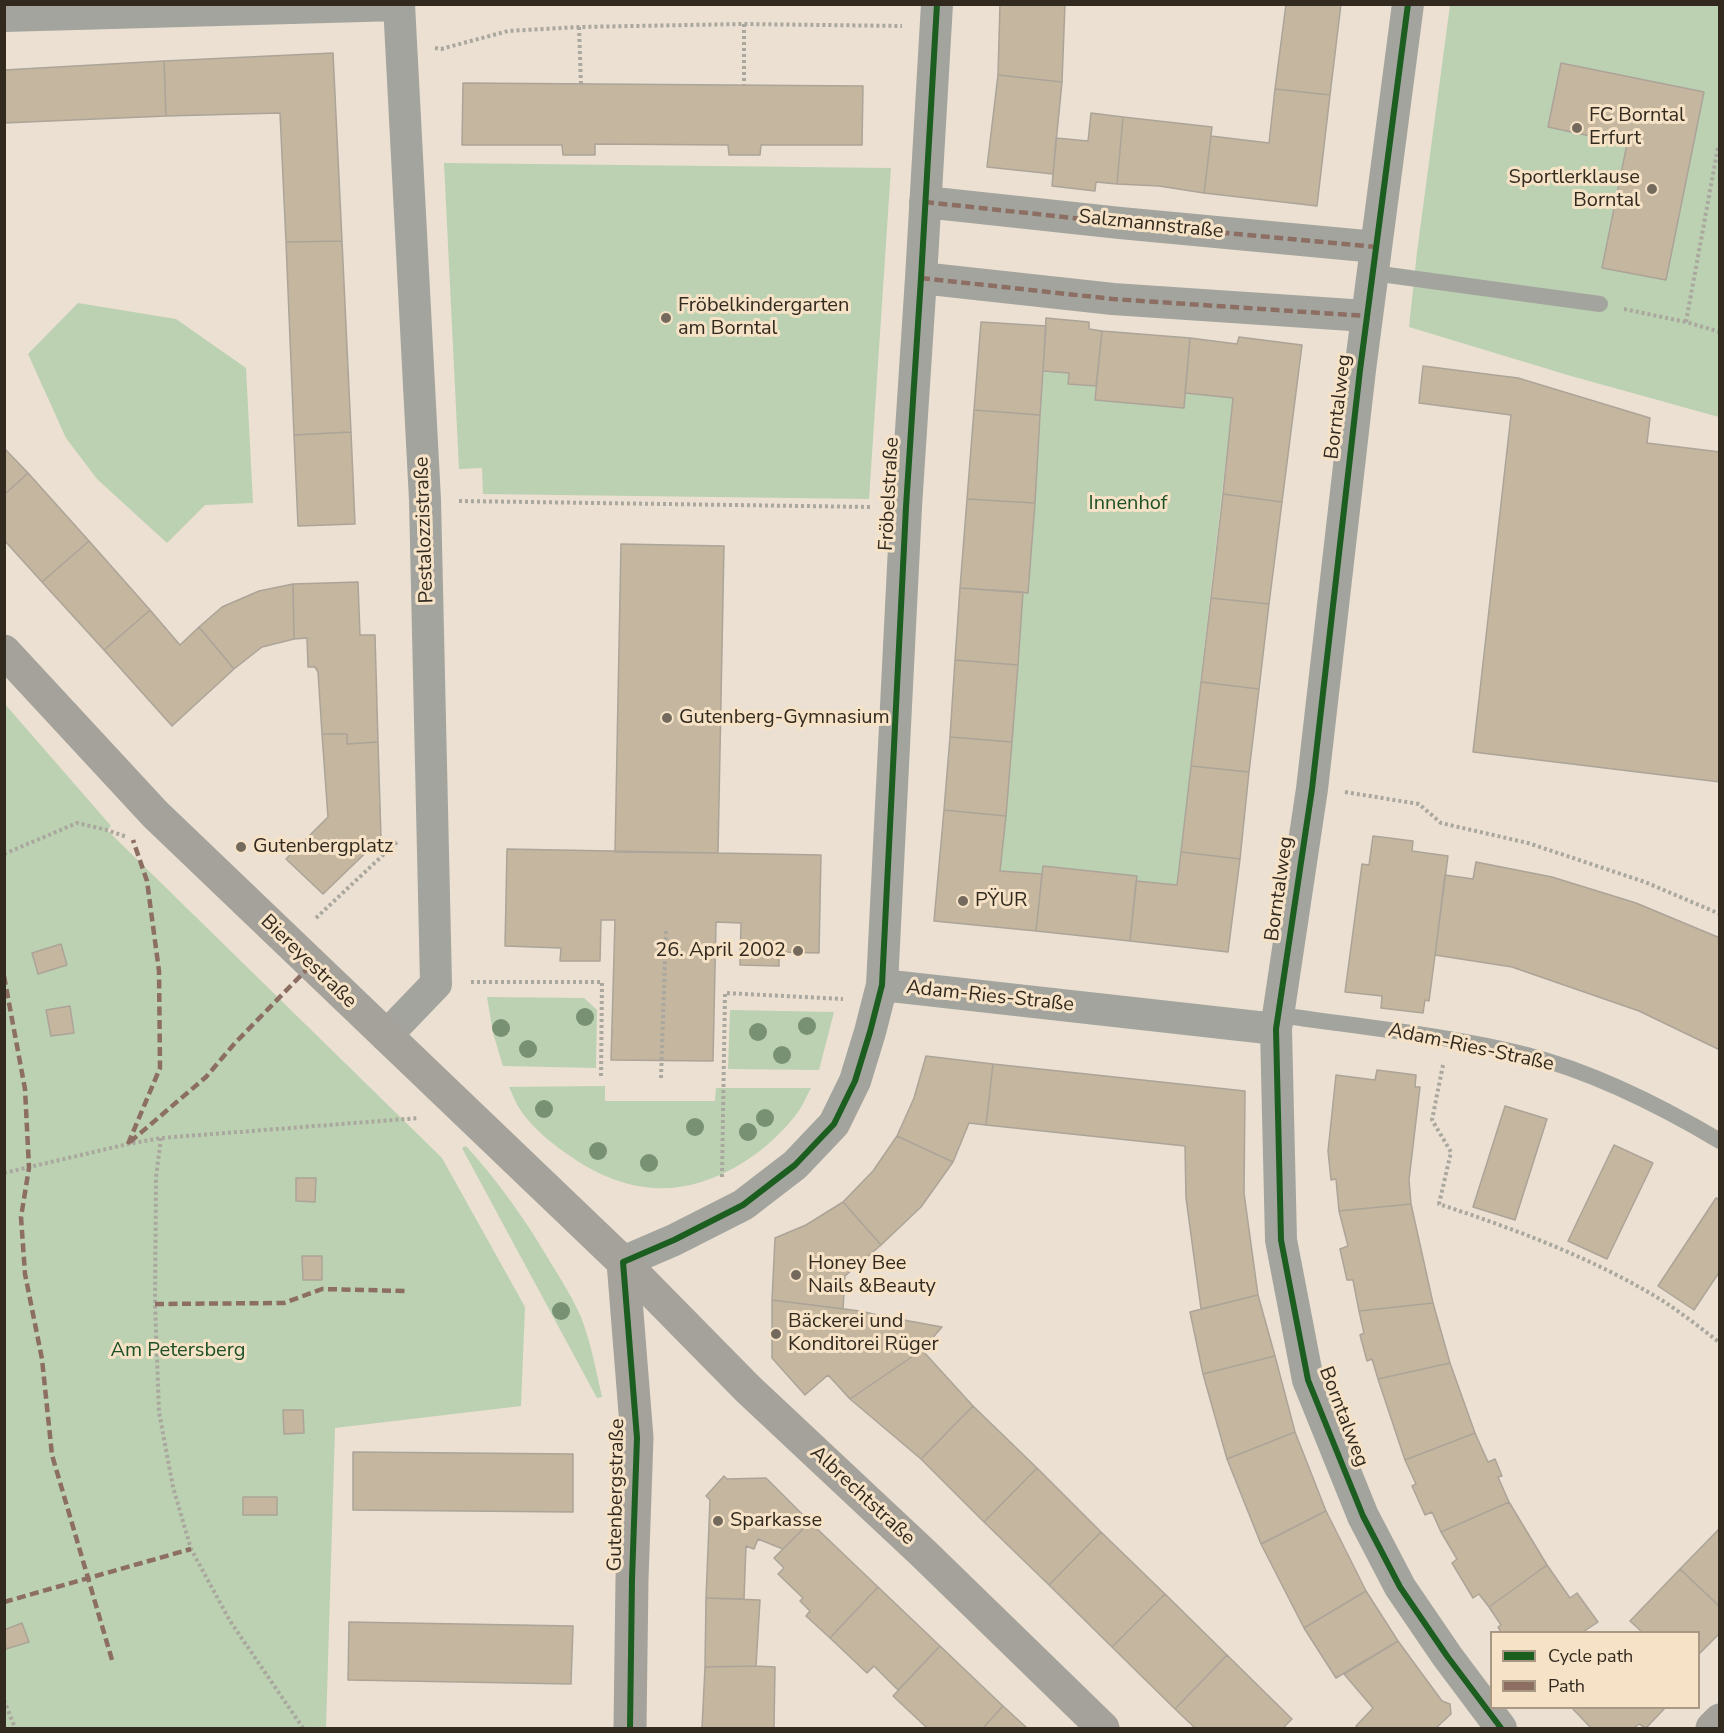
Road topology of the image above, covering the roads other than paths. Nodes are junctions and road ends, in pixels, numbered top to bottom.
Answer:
1 (937, 4) edge
2 (1408, 4) edge
3 (399, 5) edge
4 (4, 16) edge
5 (925, 202) junction
6 (1375, 260) junction
7 (921, 278) junction
8 (1600, 304) road end
9 (1366, 316) junction
10 (4, 651) edge
11 (882, 985) junction
12 (1278, 1022) junction
13 (386, 1036) junction
14 (1719, 1141) edge
15 (623, 1262) junction
16 (1719, 1720) edge
17 (630, 1728) edge
18 (1103, 1728) edge
19 (1501, 1728) edge
20 (1712, 1728) edge

1 - 5 street, Fröbelstraße
2 - 6 street, Borntalweg
3 - 4 street
3 - 13 street, Pestalozzistraße
5 - 6 street, Salzmannstraße
5 - 7 street, Fröbelstraße
6 - 8 lane
6 - 9 street, Borntalweg
7 - 9 street
7 - 11 street, Fröbelstraße
9 - 12 street, Borntalweg
10 - 13 main road, Biereyestraße
11 - 12 street, Adam-Ries-Straße
11 - 15 street
12 - 14 lane, Adam-Ries-Straße
12 - 19 street, Borntalweg
13 - 15 main road, Biereyestraße
15 - 17 main road, Gutenbergstraße
15 - 18 main road, Albrechtstraße
16 - 20 main road

